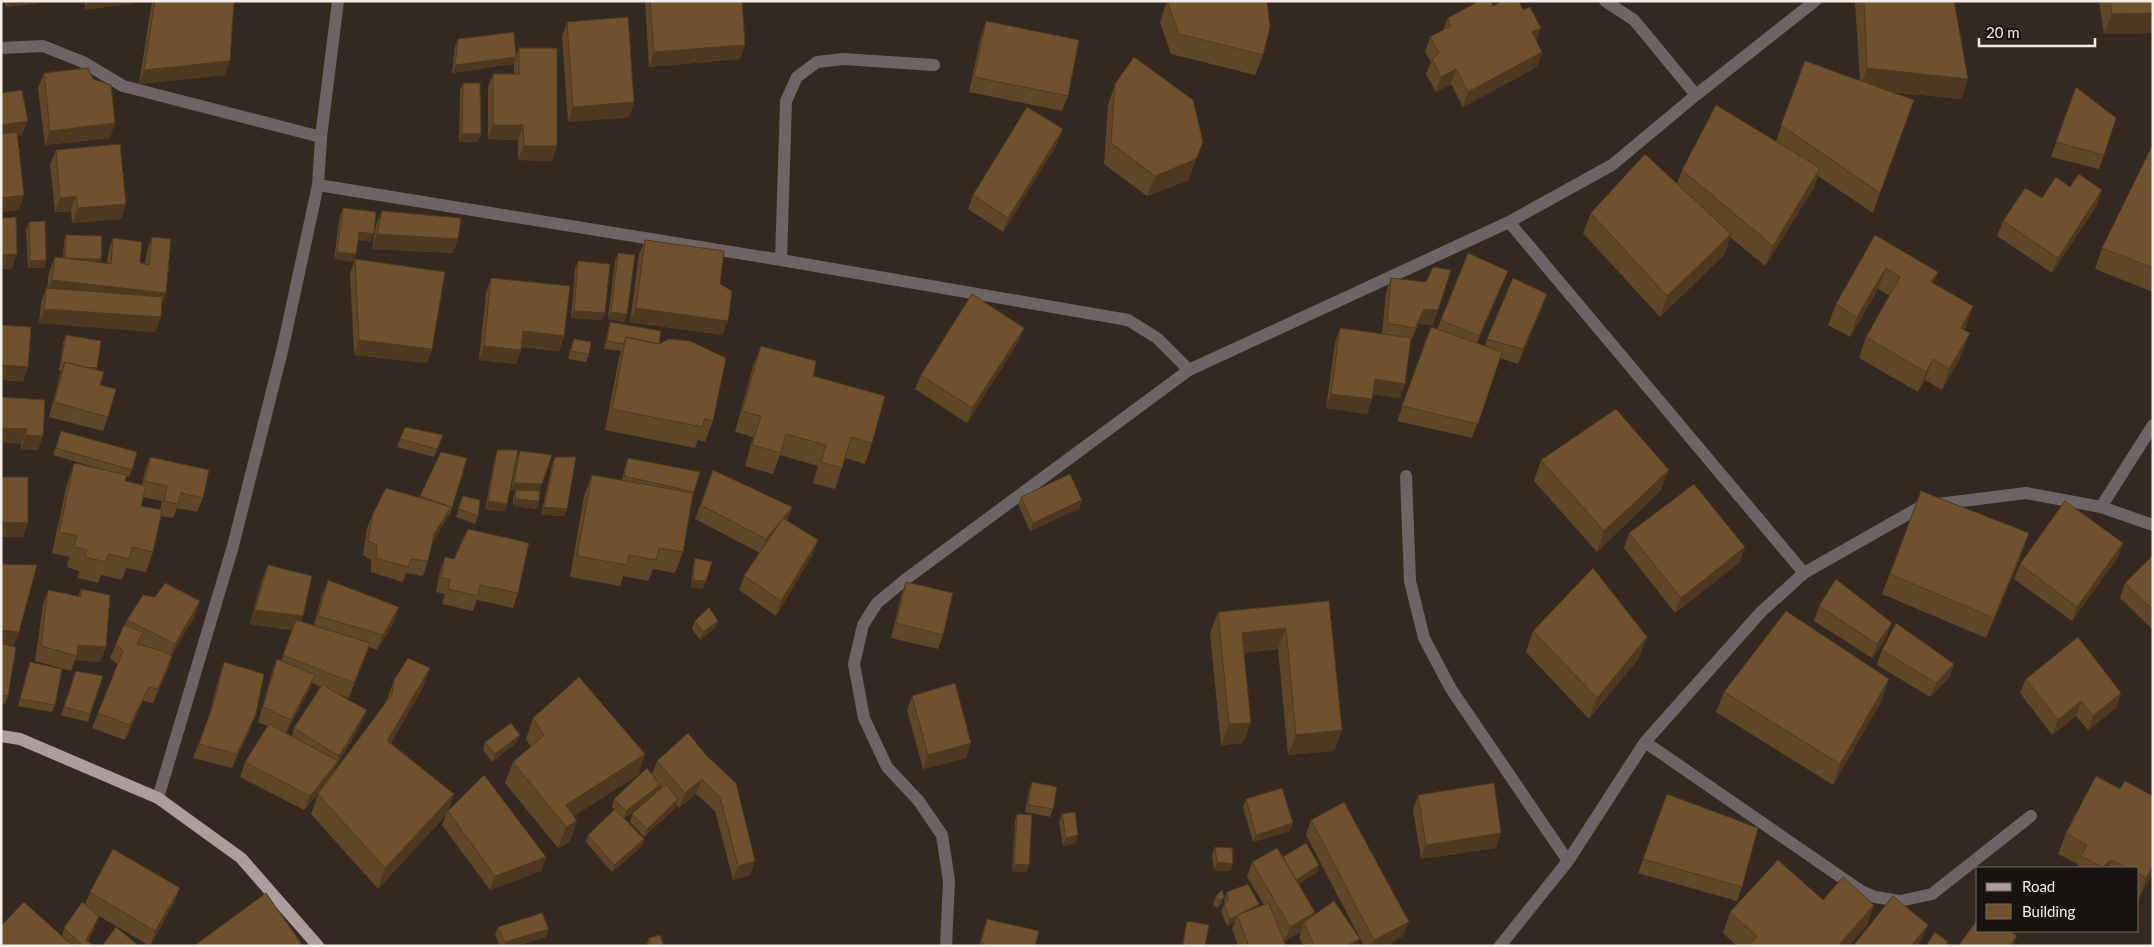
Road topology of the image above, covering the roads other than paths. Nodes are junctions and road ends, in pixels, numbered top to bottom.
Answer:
1 (338, 1) edge
2 (1605, 1) edge
3 (1815, 1) edge
4 (1, 48) edge
5 (934, 65) dead end
6 (1696, 95) junction
7 (321, 137) junction
8 (318, 185) junction
9 (1509, 222) junction
10 (781, 260) junction
11 (1189, 370) junction
12 (2153, 426) edge
13 (1406, 476) dead end
14 (2101, 507) junction
15 (2153, 525) edge
16 (1804, 573) junction
17 (1, 736) edge
18 (1645, 742) junction
19 (158, 798) junction
20 (2031, 816) dead end
21 (1568, 861) junction
22 (318, 946) edge
23 (946, 946) edge
24 (1500, 946) edge

1 - 7 street
2 - 6 street
3 - 6 street
4 - 7 street
5 - 10 street
6 - 9 street
7 - 8 street
8 - 10 street
8 - 19 street
9 - 11 street
9 - 16 street
10 - 11 street
11 - 23 street
12 - 14 street
13 - 21 street
14 - 15 street
14 - 16 street
16 - 18 street
17 - 19 main road
18 - 20 street
18 - 21 street
19 - 22 main road
21 - 24 street

